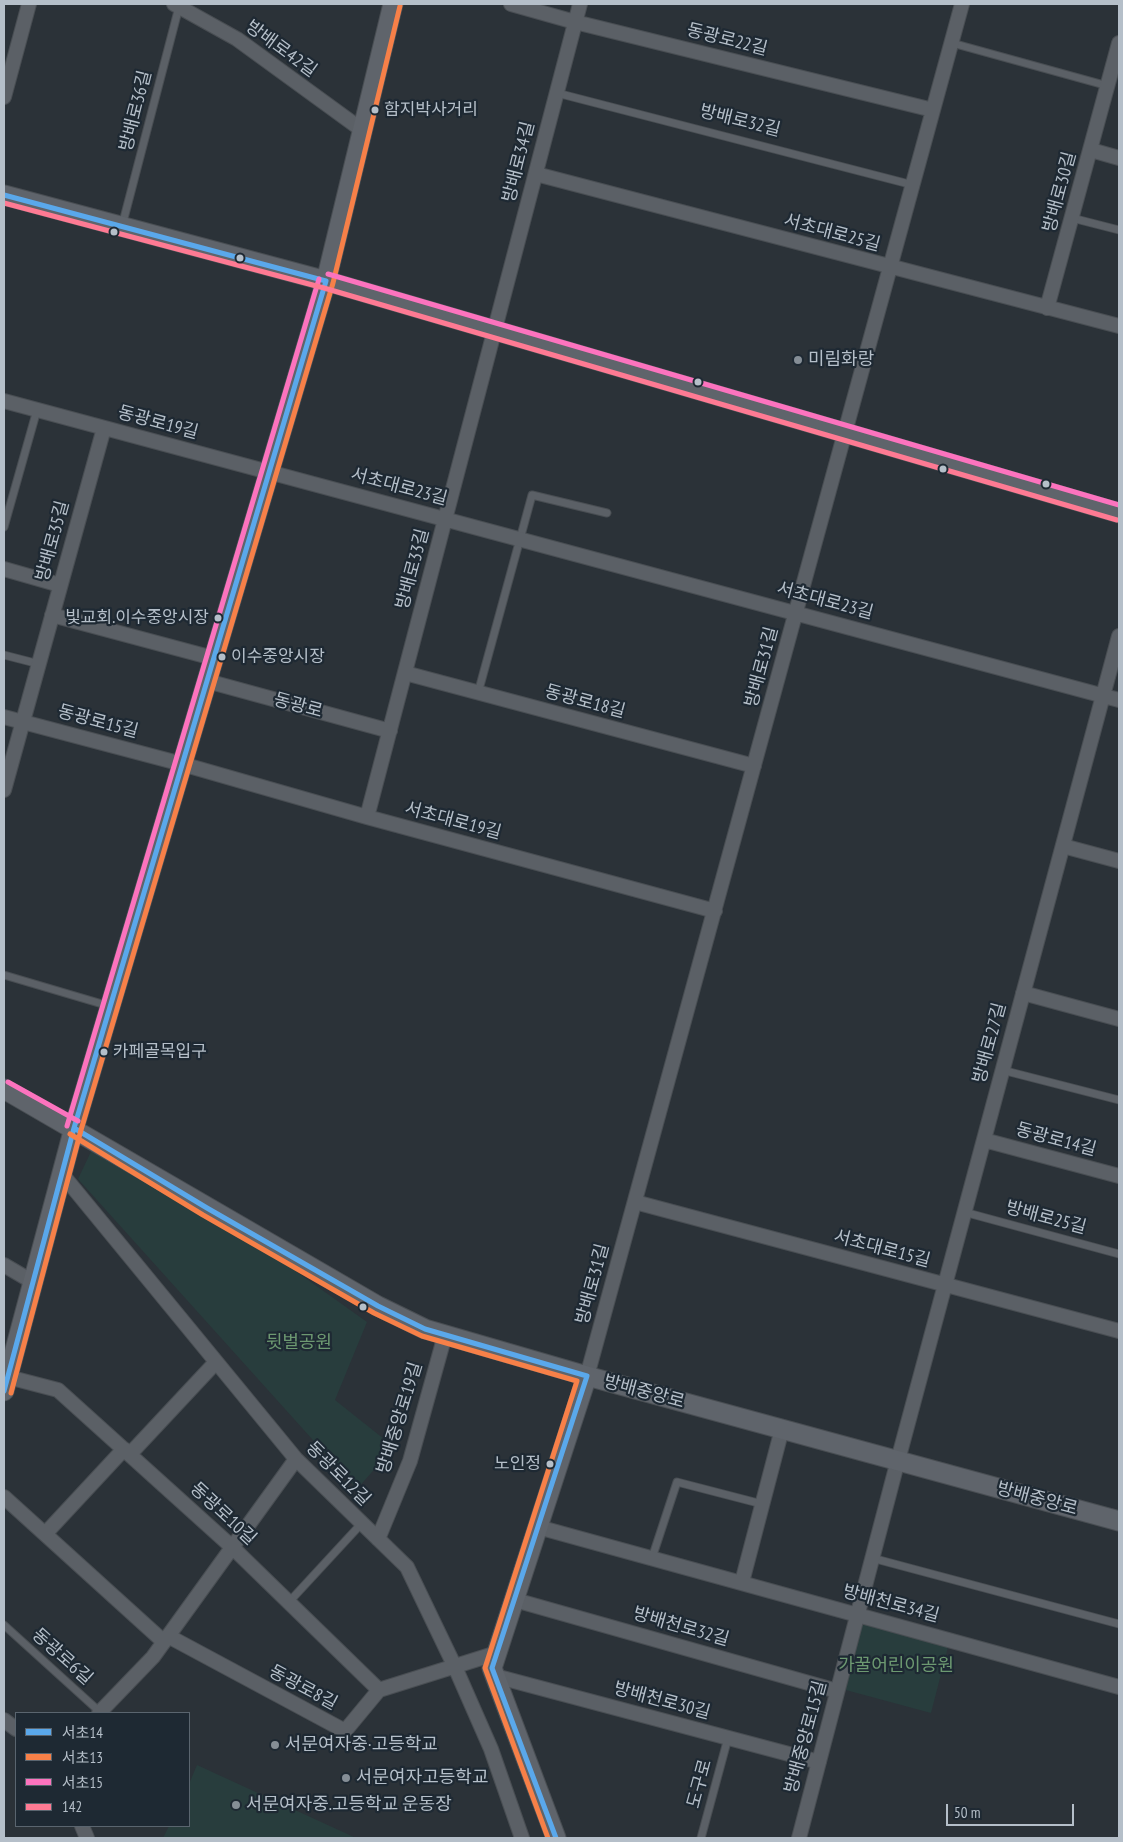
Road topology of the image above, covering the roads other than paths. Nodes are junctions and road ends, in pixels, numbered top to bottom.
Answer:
1 (29, 4) edge
2 (393, 4) edge
3 (511, 4) edge
4 (580, 4) edge
5 (962, 4) edge
6 (177, 5) edge
7 (575, 22) junction
8 (952, 43) junction
9 (1119, 43) edge
10 (1112, 79) edge
11 (557, 93) junction
12 (4, 97) edge
13 (934, 110) junction
14 (362, 130) junction
15 (1091, 150) junction
16 (1119, 158) edge
17 (536, 174) junction
18 (913, 185) junction
19 (4, 195) edge
20 (1072, 218) junction
21 (122, 226) junction
22 (1119, 230) edge
23 (891, 268) junction
24 (326, 281) junction
25 (1047, 308) junction
26 (1119, 326) edge
27 (495, 330) junction
28 (4, 401) edge
29 (37, 410) junction
30 (104, 428) junction
31 (847, 433) junction
32 (269, 472) junction
33 (1119, 512) edge
34 (607, 513) dead end
35 (446, 518) junction
36 (4, 527) edge
37 (520, 538) junction
38 (4, 569) edge
39 (60, 585) junction
40 (797, 613) junction
41 (52, 615) junction
42 (1119, 636) edge
43 (4, 655) edge
44 (214, 658) junction
45 (39, 664) junction
46 (405, 673) junction
47 (207, 681) junction
48 (478, 693) junction
49 (1104, 696) junction
50 (1119, 700) edge
51 (4, 718) edge
52 (22, 722) junction
53 (390, 731) junction
54 (182, 764) junction
55 (754, 766) junction
56 (4, 790) edge
57 (367, 817) junction
58 (1063, 846) junction
59 (1119, 861) edge
60 (715, 911) junction
61 (4, 975) edge
62 (1023, 993) junction
63 (110, 1007) junction
64 (1119, 1019) edge
65 (1002, 1070) junction
66 (4, 1089) edge
67 (1119, 1100) edge
68 (74, 1128) junction
69 (984, 1140) junction
70 (62, 1174) junction
71 (1119, 1176) edge
72 (635, 1202) junction
73 (964, 1212) junction
74 (1119, 1254) edge
75 (4, 1265) edge
76 (33, 1282) junction
77 (945, 1285) junction
78 (1119, 1332) edge
79 (444, 1335) junction
80 (216, 1362) junction
81 (588, 1376) junction
82 (6, 1384) edge
83 (782, 1429) junction
84 (127, 1452) junction
85 (296, 1459) junction
86 (898, 1460) junction
87 (4, 1497) edge
88 (762, 1504) junction
89 (1119, 1521) edge
90 (362, 1523) junction
91 (538, 1527) junction
92 (45, 1534) junction
93 (378, 1539) junction
94 (232, 1547) junction
95 (652, 1558) junction
96 (872, 1558) junction
97 (742, 1582) junction
98 (514, 1600) junction
99 (289, 1602) junction
100 (857, 1614) junction
101 (1119, 1624) edge
102 (4, 1625) edge
103 (166, 1639) junction
104 (497, 1653) junction
105 (455, 1666) junction
106 (495, 1676) junction
107 (1119, 1687) edge
108 (379, 1690) junction
109 (837, 1691) junction
110 (99, 1712) edge
111 (4, 1720) edge
112 (15, 1728) edge
113 (728, 1738) junction
114 (818, 1762) junction
115 (522, 1838) edge
116 (556, 1838) edge
117 (701, 1838) edge
118 (799, 1838) edge

1 - 12 street
2 - 14 street
3 - 7 street, 동광로22길
4 - 7 street, 방배로34길
5 - 8 street
6 - 14 street, 방배로42길
6 - 21 lane, 방배로36길
7 - 11 street, 방배로34길
7 - 13 street, 동광로22길
8 - 10 lane
8 - 13 street
9 - 10 street, 방배로30길
10 - 15 street, 방배로30길
11 - 17 street, 방배로34길
11 - 18 lane, 방배로32길
13 - 18 street
14 - 24 street
15 - 16 street
15 - 20 street, 방배로30길
17 - 23 street, 서초대로25길
17 - 27 street, 방배로34길
18 - 23 street
19 - 21 street
20 - 22 lane
20 - 25 street, 방배로30길
21 - 24 street
23 - 25 street, 서초대로25길
23 - 31 street
24 - 27 street
24 - 32 street
25 - 26 street, 서초대로25길
27 - 31 street
27 - 35 street, 방배로33길
28 - 29 street, 동광로19길
29 - 30 street, 동광로19길
29 - 36 lane
30 - 32 street, 동광로19길
30 - 39 street, 방배로35길
31 - 33 street
31 - 40 street, 방배로31길
32 - 35 street, 서초대로23길
32 - 44 street
34 - 37 lane
35 - 37 street, 서초대로23길
35 - 46 street, 방배로33길
37 - 40 street, 서초대로23길
37 - 48 lane
38 - 39 street
39 - 41 street, 방배로35길
40 - 49 street, 서초대로23길
40 - 55 street, 방배로31길
41 - 44 street
41 - 45 street, 방배로35길
42 - 49 street, 방배로27길
43 - 45 lane
44 - 47 street
45 - 52 street, 방배로35길
46 - 48 street, 동광로18길
46 - 53 street, 방배로33길
47 - 53 street, 동광로
47 - 54 street
48 - 55 street, 동광로18길
49 - 50 street, 서초대로23길
49 - 58 street, 방배로27길
51 - 52 street, 동광로15길
52 - 54 street, 동광로15길
52 - 56 street, 방배로35길
53 - 57 street, 방배로33길
54 - 57 street, 서초대로19길
54 - 63 street
55 - 60 street, 방배로31길
57 - 60 street, 서초대로19길
58 - 59 street
58 - 62 street, 방배로27길
60 - 72 street, 방배로31길
61 - 63 lane
62 - 64 street
62 - 65 street, 방배로27길
63 - 68 street
65 - 67 lane
65 - 69 street, 방배로27길
66 - 68 street, 방배중앙로
68 - 70 street
68 - 79 street, 방배중앙로
69 - 71 street, 동광로14길
69 - 73 street, 방배로27길
70 - 76 street
70 - 80 street, 동광로12길
72 - 77 street, 서초대로15길
72 - 81 street, 방배로31길
73 - 74 lane, 방배로25길
73 - 77 street, 방배로27길
75 - 76 street
76 - 82 street
77 - 78 street, 서초대로15길
77 - 86 street, 방배로27길
79 - 81 street, 방배중앙로
79 - 93 street, 방배중앙로19길
80 - 84 street
80 - 85 street, 동광로12길
81 - 83 street, 방배중앙로
81 - 91 street
82 - 84 street, 동광로10길
83 - 86 street, 방배중앙로
83 - 88 street
84 - 92 street
84 - 94 street, 동광로10길
85 - 90 street, 동광로12길
85 - 94 street
86 - 89 street, 방배중앙로
86 - 96 street, 방배중앙로15길
87 - 92 street, 동광로8길
88 - 95 lane
88 - 97 street
90 - 93 street, 동광로12길
90 - 99 lane
91 - 95 street, 방배천로34길
91 - 98 street
92 - 103 street, 동광로8길
93 - 105 street, 동광로12길
94 - 99 street, 동광로10길
94 - 103 street
95 - 97 street, 방배천로34길
96 - 100 street, 방배중앙로15길
96 - 101 lane
97 - 100 street, 방배천로34길
98 - 104 street
98 - 109 street, 방배천로32길
99 - 108 street, 동광로10길
100 - 107 street, 방배천로34길
100 - 109 street, 방배중앙로15길
102 - 110 lane, 동광로6길
103 - 108 street, 동광로8길
103 - 110 street
104 - 105 street
104 - 106 street
105 - 108 street
105 - 115 street, 동광로12길
106 - 113 street, 방배천로30길
106 - 116 street
109 - 114 street, 방배중앙로15길
111 - 112 street
113 - 114 street, 방배천로30길
113 - 117 lane, 도구로
114 - 118 street, 방배중앙로15길

